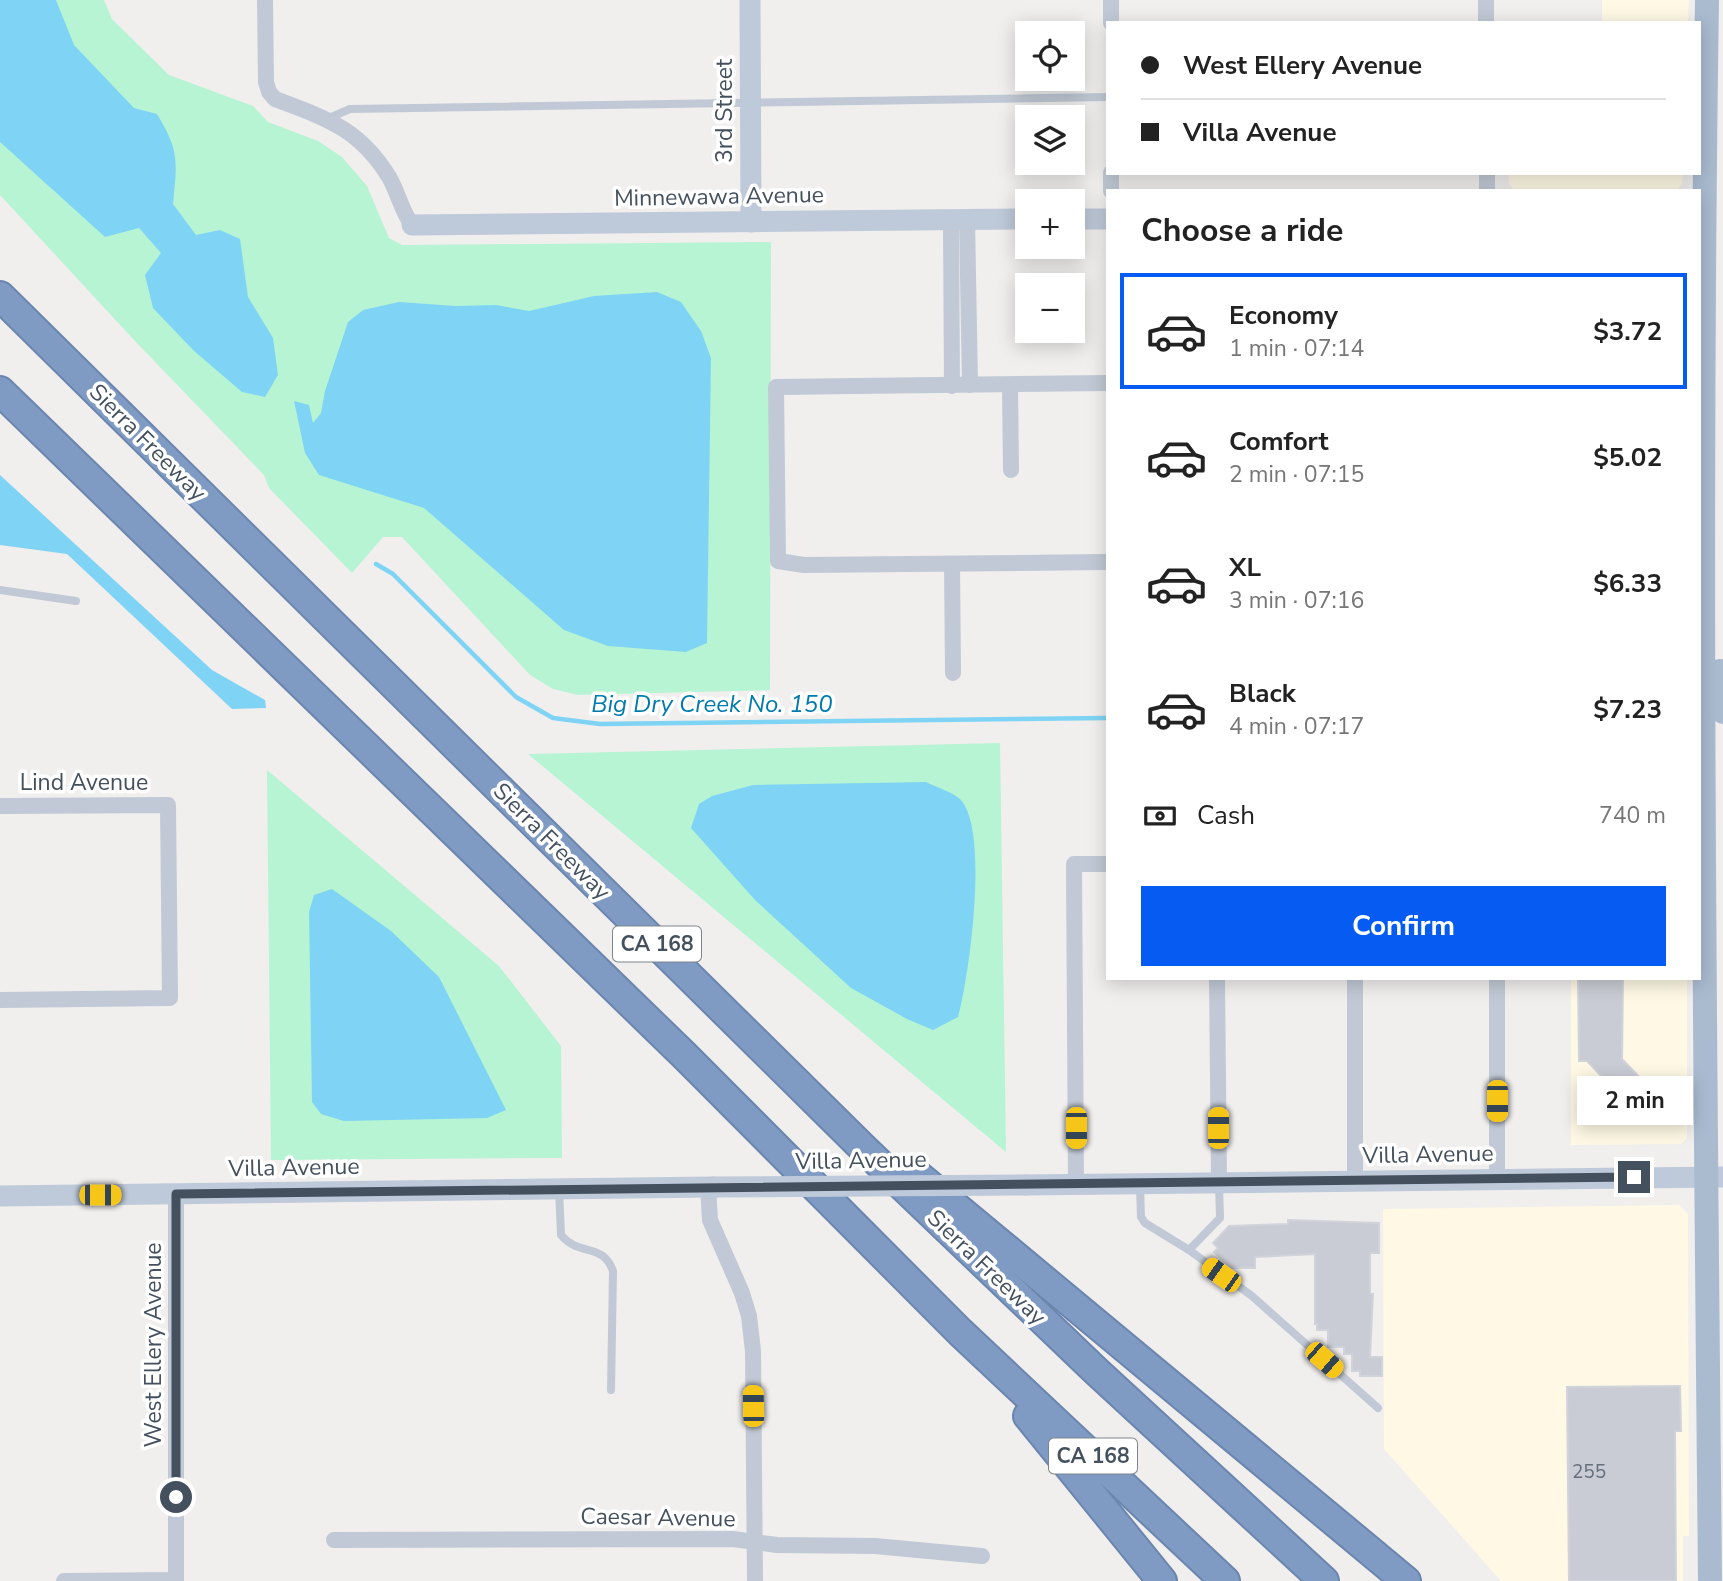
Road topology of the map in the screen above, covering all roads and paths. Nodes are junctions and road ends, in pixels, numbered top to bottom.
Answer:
1 (265, 0) edge
2 (750, 0) edge
3 (1111, 0) edge
4 (1486, 0) edge
5 (1704, 16) edge
6 (1111, 21) edge
7 (1486, 21) edge
8 (1702, 71) edge
9 (1106, 97) edge
10 (750, 101) junction
11 (328, 118) junction
12 (1708, 212) edge
13 (1015, 219) edge
14 (1085, 219) edge
15 (1106, 219) edge
16 (959, 220) junction
17 (751, 222) junction
18 (412, 225) joint
19 (0, 296) edge
20 (959, 300) junction
21 (1703, 319) junction
22 (1106, 383) edge
23 (1010, 385) junction
24 (952, 386) junction
25 (970, 386) junction
26 (0, 391) edge
27 (1723, 451) edge
28 (1011, 470) dead end
29 (1106, 562) edge
30 (952, 564) junction
31 (0, 590) edge
32 (76, 601) dead end
33 (1702, 618) edge
34 (953, 673) dead end
35 (1723, 712) edge
36 (0, 806) edge
37 (1106, 864) edge
38 (1217, 980) edge
39 (1355, 980) edge
40 (1497, 980) edge
41 (0, 1000) edge
42 (739, 1025) junction
43 (1715, 1177) edge
44 (1497, 1180) junction
45 (1355, 1181) junction
46 (1219, 1182) junction
47 (1140, 1183) junction
48 (1076, 1184) junction
49 (710, 1187) junction
50 (559, 1189) junction
51 (176, 1194) junction
52 (0, 1196) edge
53 (1189, 1250) junction
54 (960, 1332) junction
55 (611, 1390) dead end
56 (1378, 1408) dead end
57 (1708, 1445) junction
58 (1723, 1519) edge
59 (334, 1540) dead end
60 (755, 1542) junction
61 (982, 1556) dead end
62 (176, 1580) edge
63 (64, 1581) edge
64 (755, 1581) edge
65 (1162, 1581) edge
66 (1225, 1581) edge
67 (1324, 1581) edge
68 (1406, 1581) edge
69 (1710, 1581) edge

1 - 11 street
2 - 10 main road, 3rd Street
3 - 6 street
4 - 7 street
5 - 8 main road
8 - 12 main road
9 - 10 lane
10 - 11 lane
10 - 17 main road, 3rd Street
11 - 18 street
12 - 21 main road
13 - 16 main road, Minnewawa Avenue
14 - 15 main road
16 - 17 main road, Minnewawa Avenue
16 - 20 street
17 - 18 main road, Minnewawa Avenue
19 - 42 highway, Sierra Freeway / CA 168
20 - 24 street
20 - 25 street
21 - 27 main road
21 - 33 main road
22 - 23 street
23 - 25 street
23 - 28 street
24 - 25 street
24 - 30 street
26 - 54 highway, CA 168
29 - 30 street
30 - 34 street
31 - 32 lane
33 - 35 main road
33 - 43 main road
36 - 41 street, Lind Avenue
37 - 48 street
38 - 46 street
39 - 45 street
40 - 44 street
42 - 67 highway, Sierra Freeway / CA 168
42 - 68 highway
43 - 44 main road, Villa Avenue
43 - 57 main road
44 - 45 main road, Villa Avenue
45 - 46 main road, Villa Avenue
46 - 47 main road, Villa Avenue
46 - 53 lane
47 - 48 main road, Villa Avenue
47 - 53 lane
48 - 49 main road, Villa Avenue, bridge
49 - 50 main road, Villa Avenue
49 - 60 street
50 - 51 main road, Villa Avenue
50 - 55 lane
51 - 52 main road, Villa Avenue
51 - 62 street, West Ellery Avenue
53 - 56 lane
54 - 65 highway
54 - 66 highway, CA 168
57 - 58 main road
57 - 69 main road
59 - 60 street, Caesar Avenue
60 - 61 street, Caesar Avenue
60 - 64 street
62 - 63 street

